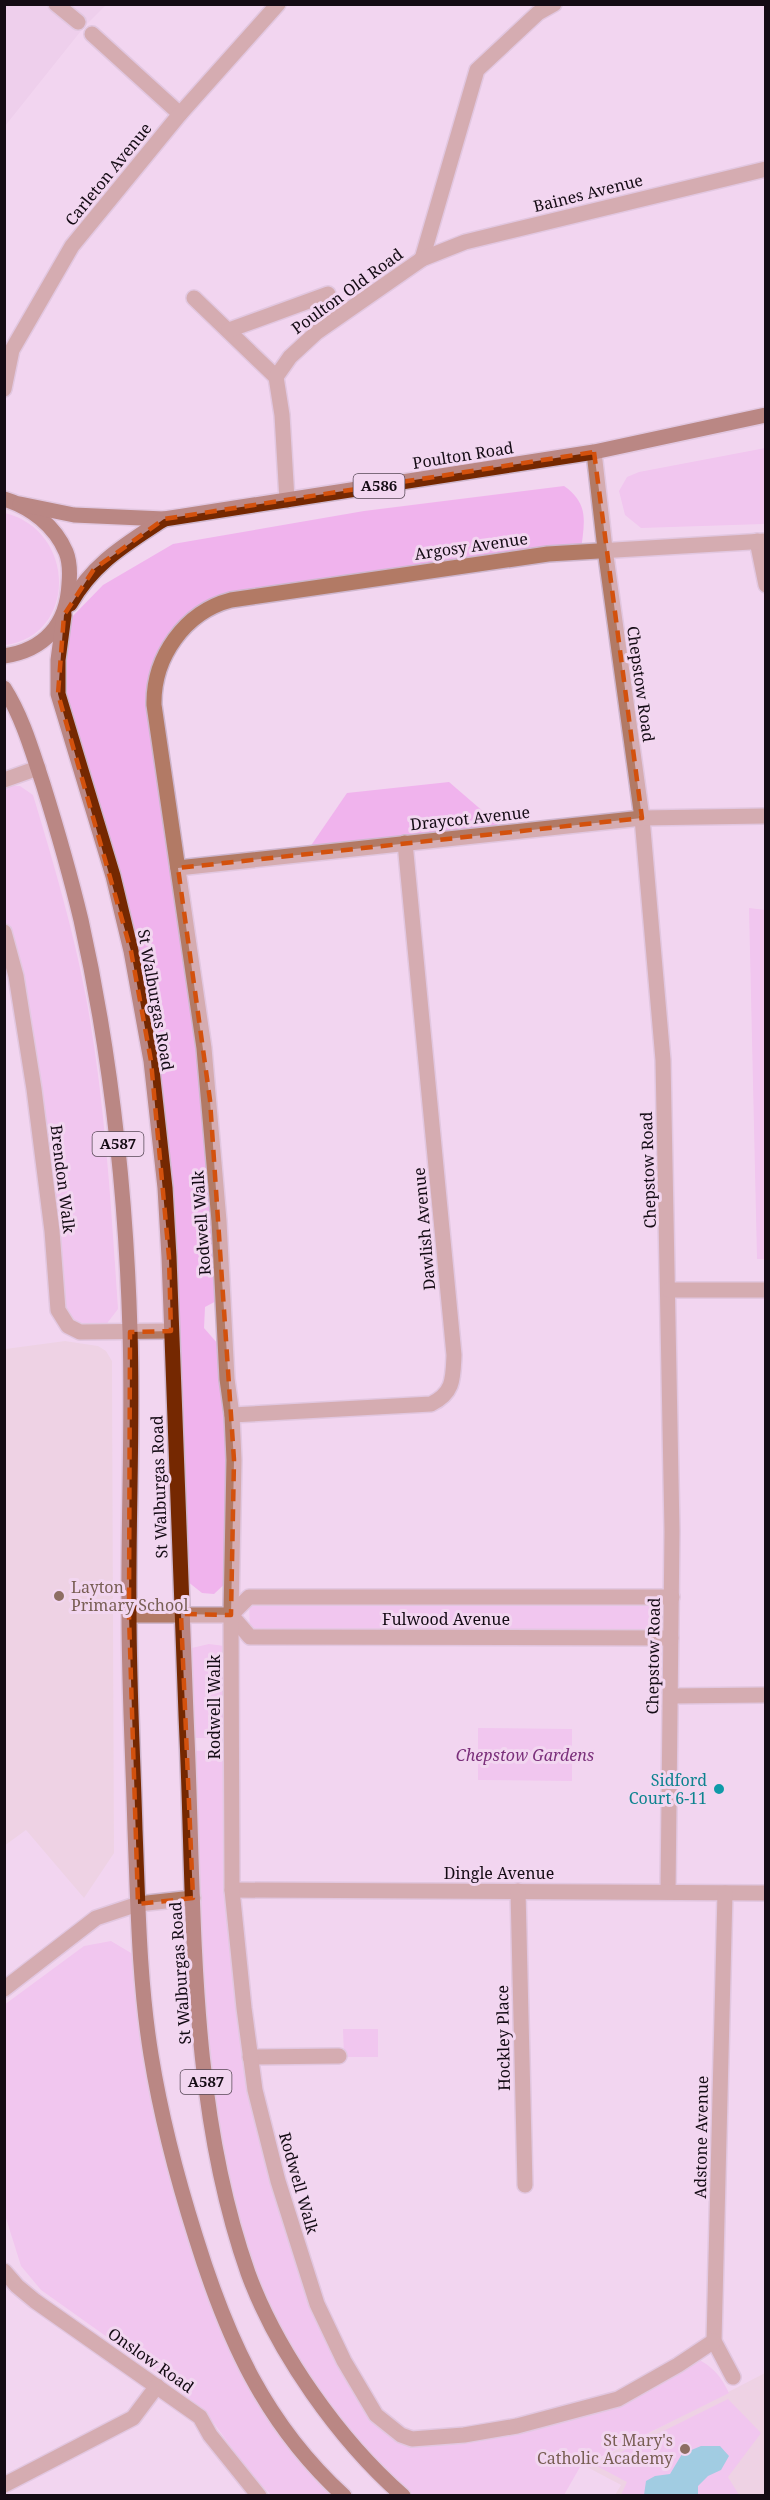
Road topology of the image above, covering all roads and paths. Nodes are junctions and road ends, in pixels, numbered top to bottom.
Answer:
1 (56, 4) edge
2 (278, 4) edge
3 (554, 4) edge
4 (78, 22) dead end
5 (92, 34) dead end
6 (180, 114) junction
7 (765, 169) edge
8 (422, 259) junction
9 (328, 294) dead end
10 (194, 298) dead end
11 (229, 330) junction
12 (276, 377) junction
13 (4, 389) edge
14 (765, 415) edge
15 (594, 452) junction
16 (4, 499) edge
17 (287, 500) junction
18 (20, 504) junction
19 (164, 519) junction
20 (761, 541) edge
21 (605, 549) junction
22 (765, 585) edge
23 (65, 612) junction
24 (188, 622) joint
25 (4, 656) edge
26 (4, 688) edge
27 (38, 768) junction
28 (4, 780) edge
29 (765, 816) edge
30 (642, 818) junction
31 (405, 843) junction
32 (178, 868) junction
33 (4, 932) edge
34 (669, 1290) junction
35 (765, 1290) edge
36 (171, 1331) junction
37 (130, 1332) junction
38 (232, 1415) junction
39 (672, 1597) junction
40 (181, 1614) junction
41 (129, 1615) junction
42 (231, 1616) junction
43 (671, 1638) junction
44 (765, 1695) edge
45 (671, 1696) junction
46 (232, 1890) junction
47 (518, 1891) junction
48 (668, 1892) junction
49 (725, 1893) junction
50 (765, 1893) edge
51 (193, 1898) junction
52 (138, 1904) junction
53 (4, 1989) edge
54 (250, 2056) junction
55 (339, 2056) dead end
56 (525, 2185) dead end
57 (4, 2271) edge
58 (714, 2341) junction
59 (733, 2377) dead end
60 (158, 2386) junction
61 (4, 2485) edge
62 (260, 2496) edge
63 (344, 2496) edge
64 (403, 2496) edge

1 - 4 street
2 - 6 street, Carleton Avenue
3 - 8 street, Poulton Old Road
5 - 6 street
6 - 13 street, Carleton Avenue
7 - 8 street, Baines Avenue
8 - 12 street, Poulton Old Road
9 - 11 street
10 - 11 street
11 - 12 street
12 - 17 street
14 - 15 main road, Poulton Road / A586
15 - 17 main road, Poulton Road / A586
15 - 21 street, Chepstow Road
16 - 18 main road
17 - 19 main road, Poulton Road / A586
18 - 19 main road, Poulton Road / A586
18 - 23 main road, St Walburgas Road
19 - 23 main road, Poulton Road / A586
20 - 21 street, Argosy Avenue
20 - 22 street
21 - 24 street, Argosy Avenue
21 - 30 street, Chepstow Road
23 - 25 main road
23 - 36 main road, St Walburgas Road / A587
24 - 32 street, Rodwell Walk
26 - 27 main road, St Walburgas Road / A587
27 - 28 street
27 - 37 main road, St Walburgas Road / A587
29 - 30 street, Draycot Avenue
30 - 31 street, Draycot Avenue
30 - 34 street, Chepstow Road
31 - 32 street, Draycot Avenue
31 - 38 street, Dawlish Avenue
32 - 38 street, Rodwell Walk
33 - 37 street, Brendon Walk
34 - 35 street
34 - 39 street, Chepstow Road
36 - 37 street, Brendon Walk
36 - 40 main road, St Walburgas Road / A587
37 - 41 main road, St Walburgas Road / A587
38 - 42 street, Rodwell Walk
39 - 42 street, Fulwood Avenue
39 - 43 street, Chepstow Road
40 - 41 street
40 - 42 street
40 - 51 main road, St Walburgas Road / A587
41 - 52 main road, St Walburgas Road / A587
42 - 43 street, Fulwood Avenue
42 - 46 street, Rodwell Walk
43 - 45 street, Chepstow Road
44 - 45 street
45 - 48 street, Chepstow Road
46 - 47 street, Dingle Avenue
46 - 54 street, Rodwell Walk
47 - 48 street, Dingle Avenue
47 - 56 street, Hockley Place
48 - 49 street, Dingle Avenue
49 - 50 street, Dingle Avenue
49 - 58 street, Adstone Avenue
51 - 52 street
51 - 64 main road, St Walburgas Road / A587
52 - 53 street
52 - 63 main road, St Walburgas Road / A587
54 - 55 street
54 - 58 street, Rodwell Walk
57 - 60 street, Onslow Road
58 - 59 street, Adstone Avenue
60 - 61 street
60 - 62 street, Onslow Road

